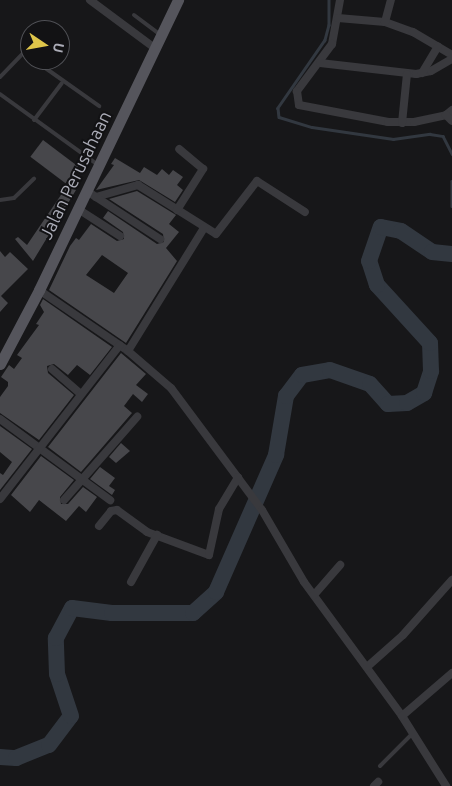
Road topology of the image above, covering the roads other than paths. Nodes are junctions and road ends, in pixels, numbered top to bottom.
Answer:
1 (90, 0) edge
2 (178, 0) edge
3 (340, 0) edge
4 (391, 0) edge
5 (134, 15) dead end
6 (338, 18) junction
7 (385, 22) junction
8 (162, 36) junction
9 (438, 46) junction
10 (156, 49) junction
11 (452, 55) edge
12 (20, 56) edge
13 (452, 59) edge
14 (320, 63) junction
15 (46, 70) edge
16 (422, 73) junction
17 (407, 74) junction
18 (0, 77) edge
19 (62, 83) junction
20 (0, 94) edge
21 (99, 106) dead end
22 (450, 115) edge
23 (34, 120) junction
24 (402, 123) junction
25 (179, 149) dead end
26 (100, 166) junction
27 (34, 180) dead end
28 (92, 194) junction
29 (0, 200) edge
30 (78, 209) junction
31 (177, 210) junction
32 (306, 212) dead end
33 (204, 228) junction
34 (120, 236) dead end
35 (160, 239) dead end
36 (39, 290) junction
37 (120, 344) junction
38 (128, 351) junction
39 (0, 363) edge
40 (52, 369) dead end
41 (80, 393) junction
42 (137, 416) dead end
43 (0, 419) edge
44 (40, 446) junction
45 (238, 477) junction
46 (82, 478) junction
47 (0, 499) edge
48 (64, 500) dead end
49 (110, 500) dead end
50 (98, 526) dead end
51 (157, 535) junction
52 (340, 565) dead end
53 (452, 580) edge
54 (131, 582) dead end
55 (314, 595) junction
56 (367, 667) junction
57 (452, 672) edge
58 (402, 716) junction
59 (413, 733) junction
60 (380, 766) dead end
61 (446, 786) edge

1 - 10 street
2 - 8 main road, Jalan Perusahaan
3 - 6 street
4 - 7 street
5 - 8 lane
6 - 7 street
6 - 14 street
7 - 9 street
8 - 10 main road, Jalan Perusahaan
9 - 11 street
9 - 16 street
10 - 26 main road, Jalan Perusahaan
12 - 18 lane
13 - 16 street
14 - 17 street
14 - 24 street
15 - 19 lane
16 - 17 street
17 - 24 street
19 - 21 lane
19 - 23 lane
20 - 23 lane
22 - 24 street
23 - 26 lane
25 - 31 street
26 - 28 main road, Jalan Perusahaan
27 - 29 lane
28 - 30 main road, Jalan Perusahaan
28 - 31 street
28 - 35 street
30 - 34 street
30 - 36 main road, Jalan Perusahaan
31 - 33 street
32 - 33 street
33 - 38 street
36 - 37 street
36 - 39 main road, Jalan Perusahaan
37 - 38 street
37 - 41 street
38 - 45 street
40 - 41 street
41 - 44 street
42 - 46 street
43 - 44 street
44 - 46 street
44 - 47 street
45 - 51 street
45 - 55 street
46 - 48 street
46 - 49 street
50 - 51 street
51 - 54 street
52 - 55 street
53 - 56 street
55 - 56 street
56 - 58 street
57 - 58 street
58 - 59 street
59 - 60 lane
59 - 61 street

